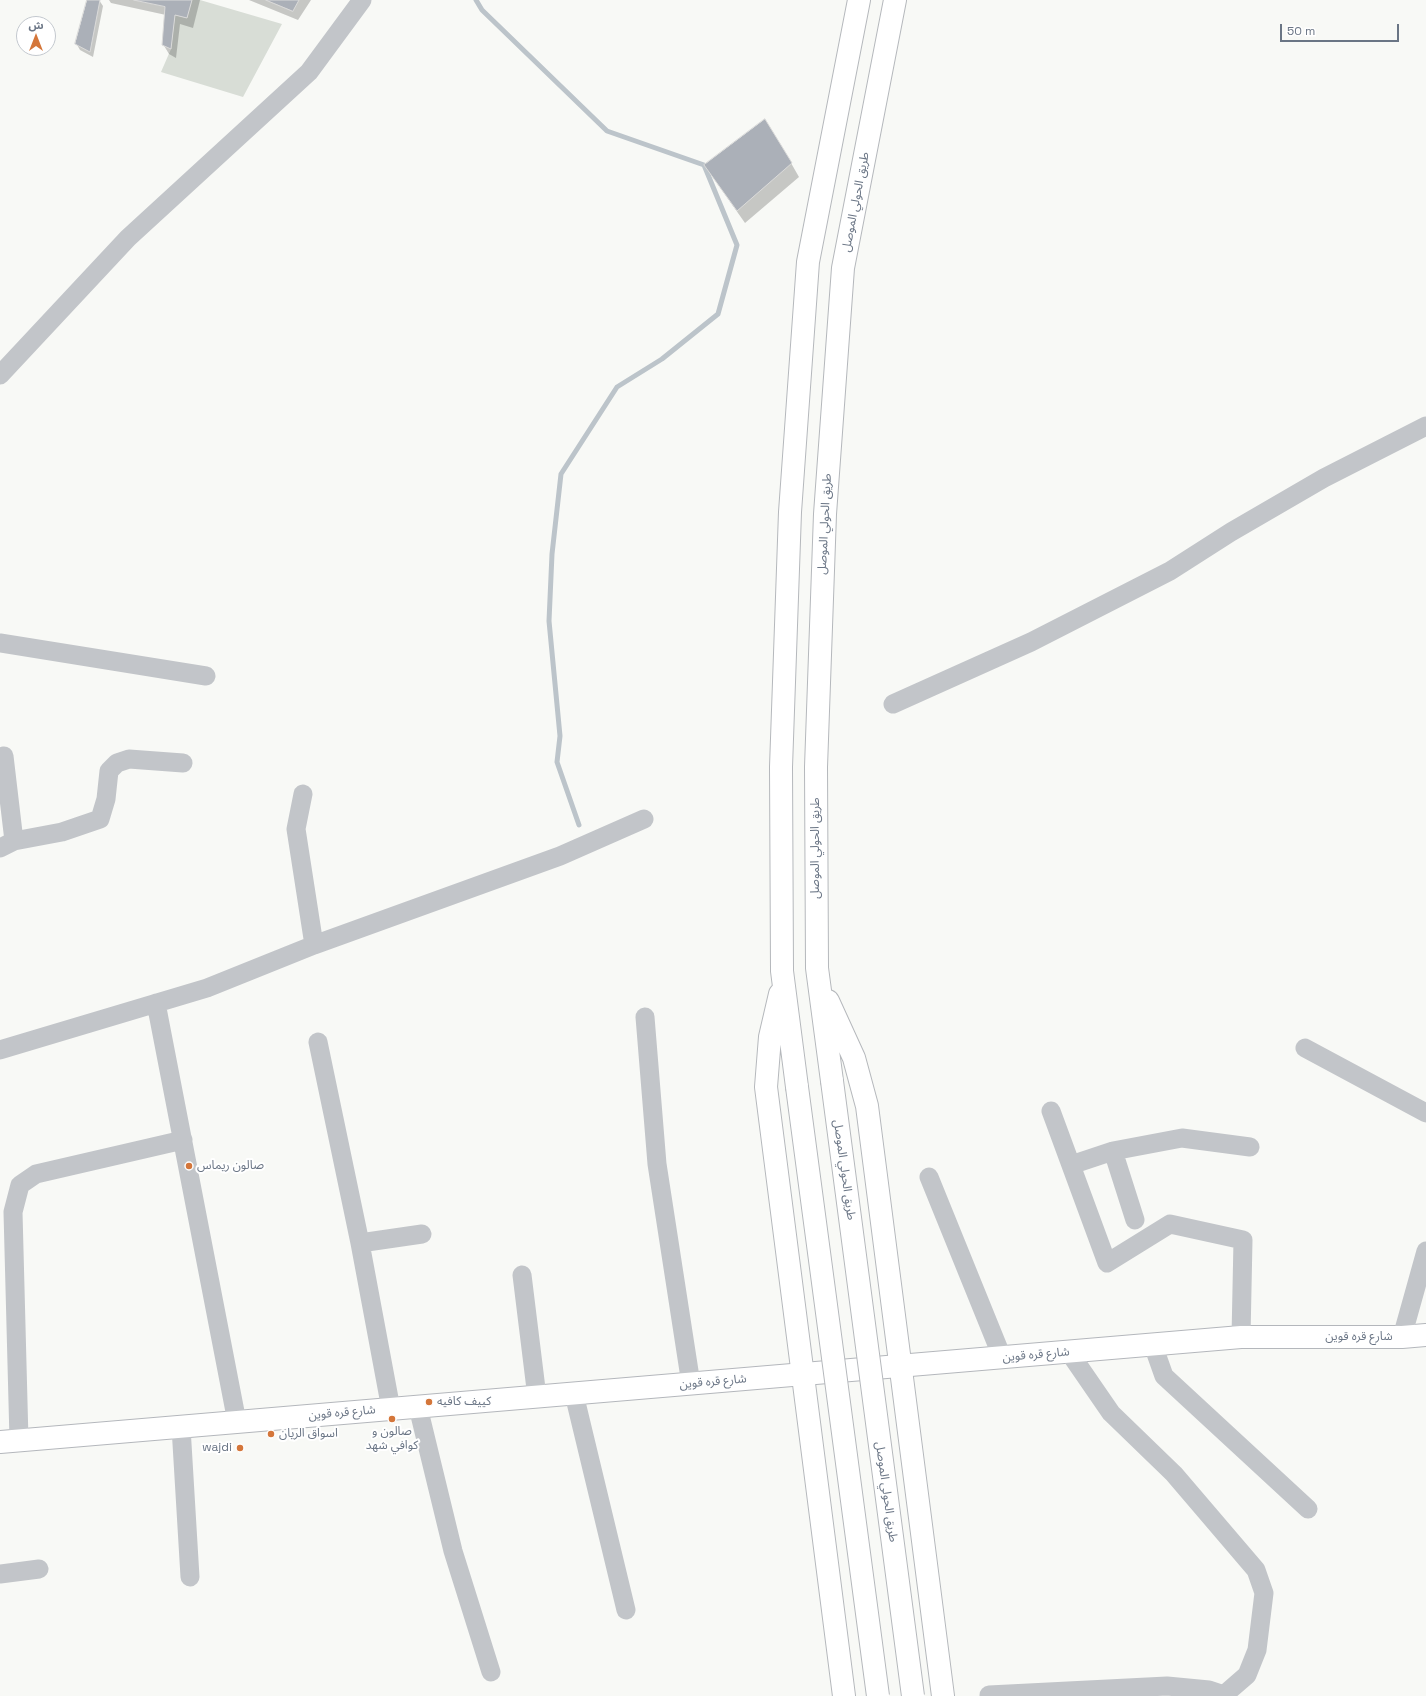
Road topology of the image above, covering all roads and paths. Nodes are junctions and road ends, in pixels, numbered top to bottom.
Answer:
1 (362, 0) edge
2 (859, 0) edge
3 (895, 0) edge
4 (0, 375) edge
5 (1426, 426) edge
6 (0, 643) edge
7 (206, 676) dead end
8 (893, 704) dead end
9 (4, 756) dead end
10 (183, 763) dead end
11 (303, 794) dead end
12 (644, 819) dead end
13 (7, 845) edge
14 (314, 944) junction
15 (817, 968) junction
16 (782, 971) junction
17 (156, 1003) junction
18 (645, 1017) dead end
19 (318, 1042) dead end
20 (1305, 1048) dead end
21 (0, 1050) edge
22 (1051, 1111) dead end
23 (1426, 1113) edge
24 (183, 1140) junction
25 (1250, 1147) dead end
26 (1113, 1150) junction
27 (1071, 1165) junction
28 (929, 1177) dead end
29 (1135, 1220) dead end
30 (422, 1234) dead end
31 (360, 1242) junction
32 (1426, 1251) edge
33 (522, 1275) dead end
34 (1426, 1335) edge
35 (1241, 1337) junction
36 (1402, 1337) junction
37 (1153, 1345) junction
38 (1068, 1352) junction
39 (1002, 1357) junction
40 (902, 1366) junction
41 (803, 1374) junction
42 (691, 1384) junction
43 (574, 1394) junction
44 (537, 1397) junction
45 (418, 1407) junction
46 (391, 1409) junction
47 (237, 1422) junction
48 (180, 1427) junction
49 (9, 1441) edge
50 (1308, 1509) dead end
51 (39, 1569) dead end
52 (0, 1574) edge
53 (190, 1577) dead end
54 (626, 1610) dead end
55 (491, 1672) dead end
56 (989, 1695) dead end
57 (844, 1696) edge
58 (878, 1696) edge
59 (913, 1696) edge
60 (943, 1696) edge
61 (1226, 1696) edge

1 - 4 street
2 - 16 main road
3 - 15 main road, طريق الحولي الموصل
5 - 8 street
6 - 7 street
9 - 13 street
10 - 13 street
11 - 14 street
12 - 14 street
14 - 17 street
15 - 40 main road
15 - 59 main road, طريق الحولي الموصل, bridge
16 - 41 main road
16 - 58 main road, bridge
17 - 21 street
17 - 24 street
18 - 42 street
19 - 31 street
20 - 23 street
22 - 27 street
24 - 47 street
24 - 49 street
25 - 26 street
26 - 27 street
26 - 29 street
27 - 35 street
28 - 39 street
30 - 31 street
31 - 46 street
32 - 36 street
33 - 44 street
34 - 36 main road, شارع قره قوين
35 - 36 main road, شارع قره قوين
35 - 37 main road, شارع قره قوين
37 - 38 main road, شارع قره قوين
37 - 50 street
38 - 39 main road, شارع قره قوين
38 - 61 street
39 - 40 main road, شارع قره قوين
40 - 41 main road, شارع قره قوين
40 - 60 main road
41 - 42 main road, شارع قره قوين
41 - 57 main road
42 - 43 main road, شارع قره قوين
43 - 44 main road, شارع قره قوين
43 - 54 street
44 - 45 main road, شارع قره قوين
45 - 46 main road, شارع قره قوين
45 - 55 street
46 - 47 main road, شارع قره قوين
47 - 48 main road, شارع قره قوين
48 - 49 main road, شارع قره قوين
48 - 53 street
51 - 52 street
56 - 61 street

